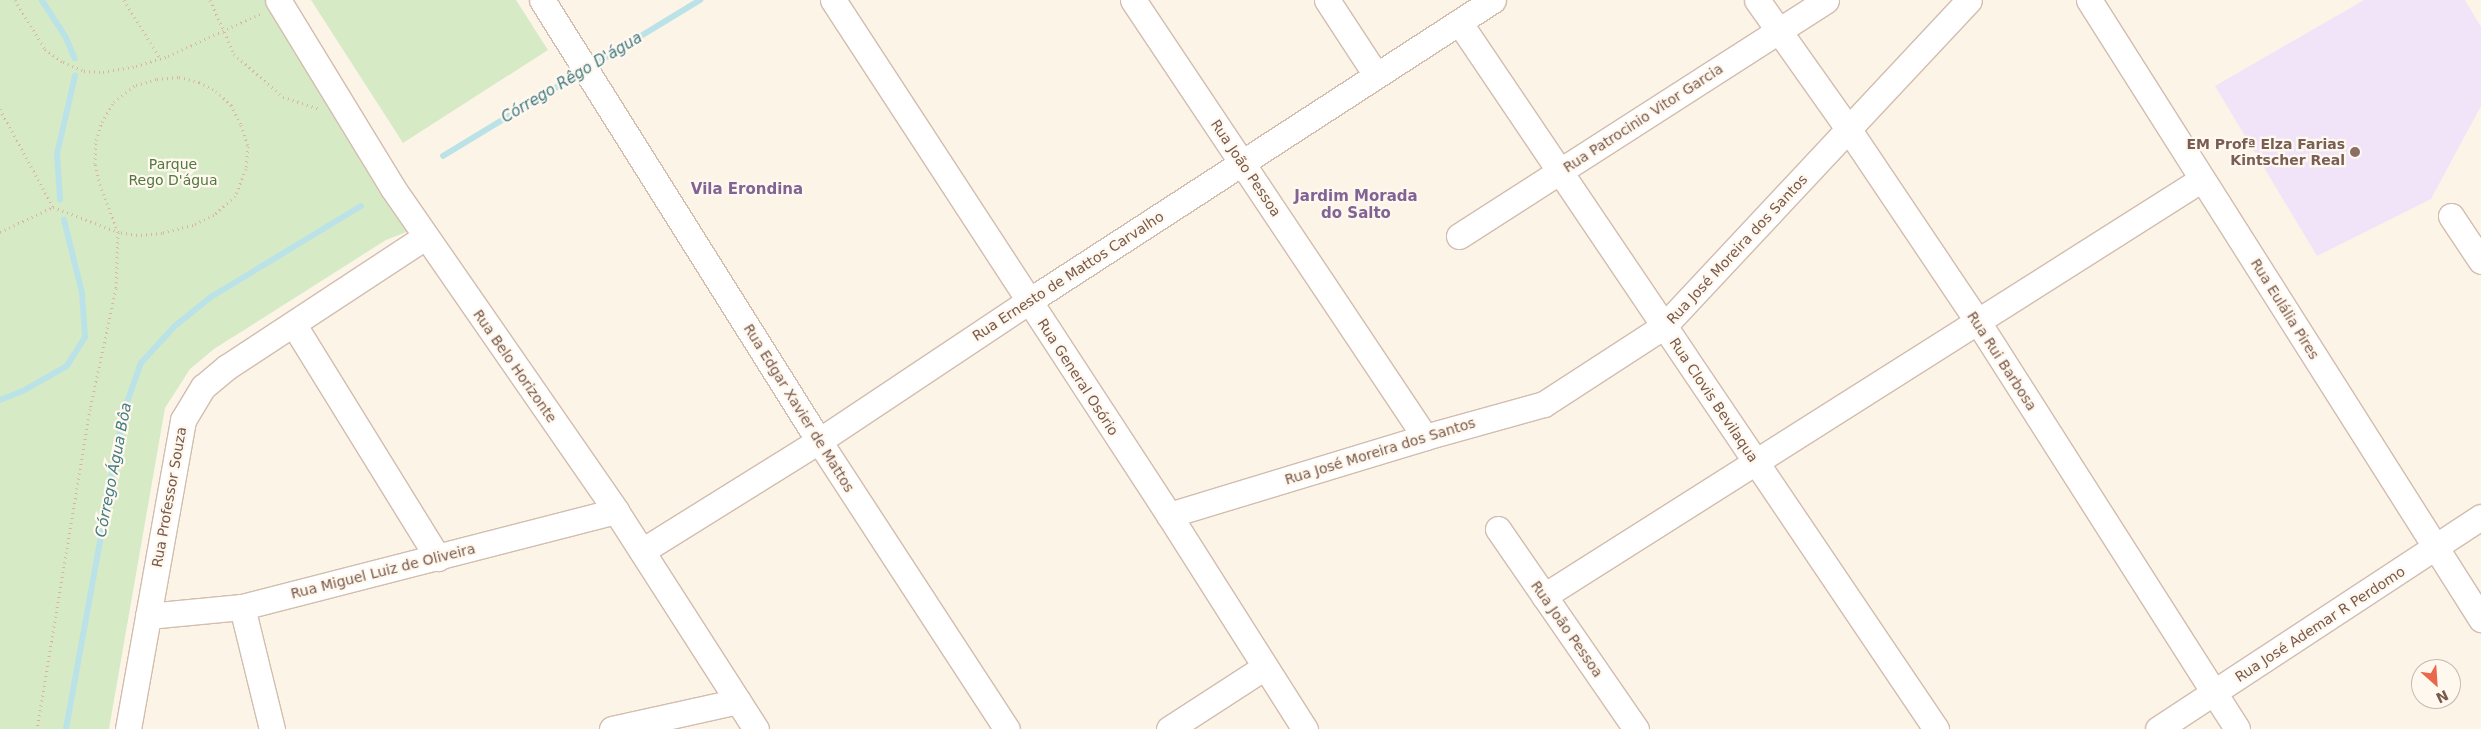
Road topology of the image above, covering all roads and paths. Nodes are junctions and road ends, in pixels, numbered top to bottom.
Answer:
1 (15, 0) edge
2 (124, 0) edge
3 (542, 0) edge
4 (834, 0) edge
5 (1133, 0) edge
6 (1327, 0) edge
7 (1493, 0) edge
8 (1757, 0) edge
9 (1826, 0) edge
10 (1969, 0) edge
11 (2089, 0) edge
12 (280, 2) edge
13 (1459, 22) junction
14 (1777, 31) junction
15 (160, 58) junction
16 (1376, 75) junction
17 (0, 111) edge
18 (1849, 130) junction
19 (1242, 162) junction
20 (1559, 172) junction
21 (2202, 179) junction
22 (52, 207) junction
23 (2451, 216) dead end
24 (0, 232) edge
25 (118, 232) junction
26 (1459, 236) dead end
27 (425, 237) junction
28 (2481, 261) edge
29 (1029, 301) junction
30 (1978, 322) junction
31 (294, 325) junction
32 (1664, 326) junction
33 (1425, 437) junction
34 (819, 441) junction
35 (1756, 462) junction
36 (616, 511) junction
37 (1169, 515) junction
38 (2481, 517) edge
39 (1498, 529) dead end
40 (2435, 548) junction
41 (642, 551) junction
42 (438, 558) junction
43 (1544, 596) junction
44 (242, 607) junction
45 (148, 616) junction
46 (2481, 619) edge
47 (1265, 667) junction
48 (2214, 694) junction
49 (738, 701) junction
50 (37, 729) edge
51 (128, 729) edge
52 (272, 729) edge
53 (612, 729) edge
54 (744, 729) edge
55 (756, 729) edge
56 (1007, 729) edge
57 (1169, 729) edge
58 (1305, 729) edge
59 (1636, 729) edge
60 (1936, 729) edge
61 (2158, 729) edge
62 (2237, 729) edge

1 - 15 path
2 - 15 path
3 - 34 street, Rua Edgar Xavier de Mattos
4 - 29 street, Rua General Osório
5 - 19 street, Rua João Pessoa
6 - 16 street
7 - 13 street, Rua Ernesto de Mattos Carvalho
8 - 14 street, Rua Rui Barbosa
9 - 14 street, Rua Patrocinio Vitor Garcia
10 - 18 street, Rua José Moreira dos Santos
11 - 21 street, Rua Eulália Pires
12 - 15 path
12 - 27 street, Rua Belo Horizonte
13 - 16 street, Rua Ernesto de Mattos Carvalho
13 - 20 street, Rua Clovis Bevilaqua
14 - 18 street, Rua Rui Barbosa
14 - 20 street, Rua Patrocinio Vitor Garcia
16 - 19 street, Rua Ernesto de Mattos Carvalho
17 - 22 path
18 - 30 street, Rua Rui Barbosa
18 - 32 street, Rua José Moreira dos Santos
19 - 29 street, Rua Ernesto de Mattos Carvalho
19 - 33 street, Rua João Pessoa
20 - 26 street, Rua Patrocinio Vitor Garcia
20 - 32 street, Rua Clovis Bevilaqua
21 - 30 street
21 - 40 street, Rua Eulália Pires
22 - 24 path
22 - 25 path
23 - 28 street
25 - 25 path
25 - 50 path
27 - 31 street, Rua Professor Souza
27 - 36 street, Rua Belo Horizonte
29 - 34 street, Rua Ernesto de Mattos Carvalho
29 - 37 street, Rua General Osório
30 - 35 street
30 - 48 street, Rua Rui Barbosa
31 - 42 street
31 - 45 street, Rua Professor Souza
32 - 33 street, Rua José Moreira dos Santos
32 - 35 street, Rua Clovis Bevilaqua
33 - 37 street, Rua José Moreira dos Santos
34 - 41 street, Rua Ernesto de Mattos Carvalho
34 - 56 street, Rua Edgar Xavier de Mattos
35 - 43 street
35 - 60 street, Rua Clovis Bevilaqua
36 - 41 street, Rua Belo Horizonte
36 - 42 street, Rua Miguel Luiz de Oliveira
37 - 47 street, Rua General Osório
38 - 40 street, Rua José Ademar R Perdomo
39 - 43 street, Rua João Pessoa
40 - 46 street, Rua Eulália Pires
40 - 48 street, Rua José Ademar R Perdomo
41 - 49 street, Rua Belo Horizonte
42 - 44 street, Rua Miguel Luiz de Oliveira
43 - 59 street, Rua João Pessoa
44 - 45 street, Rua Miguel Luiz de Oliveira
44 - 52 street
45 - 51 street, Rua Professor Souza
47 - 57 street
47 - 58 street, Rua General Osório
48 - 61 street, Rua José Ademar R Perdomo
48 - 62 street, Rua Rui Barbosa
49 - 53 street
49 - 54 street
49 - 55 street, Rua Belo Horizonte

